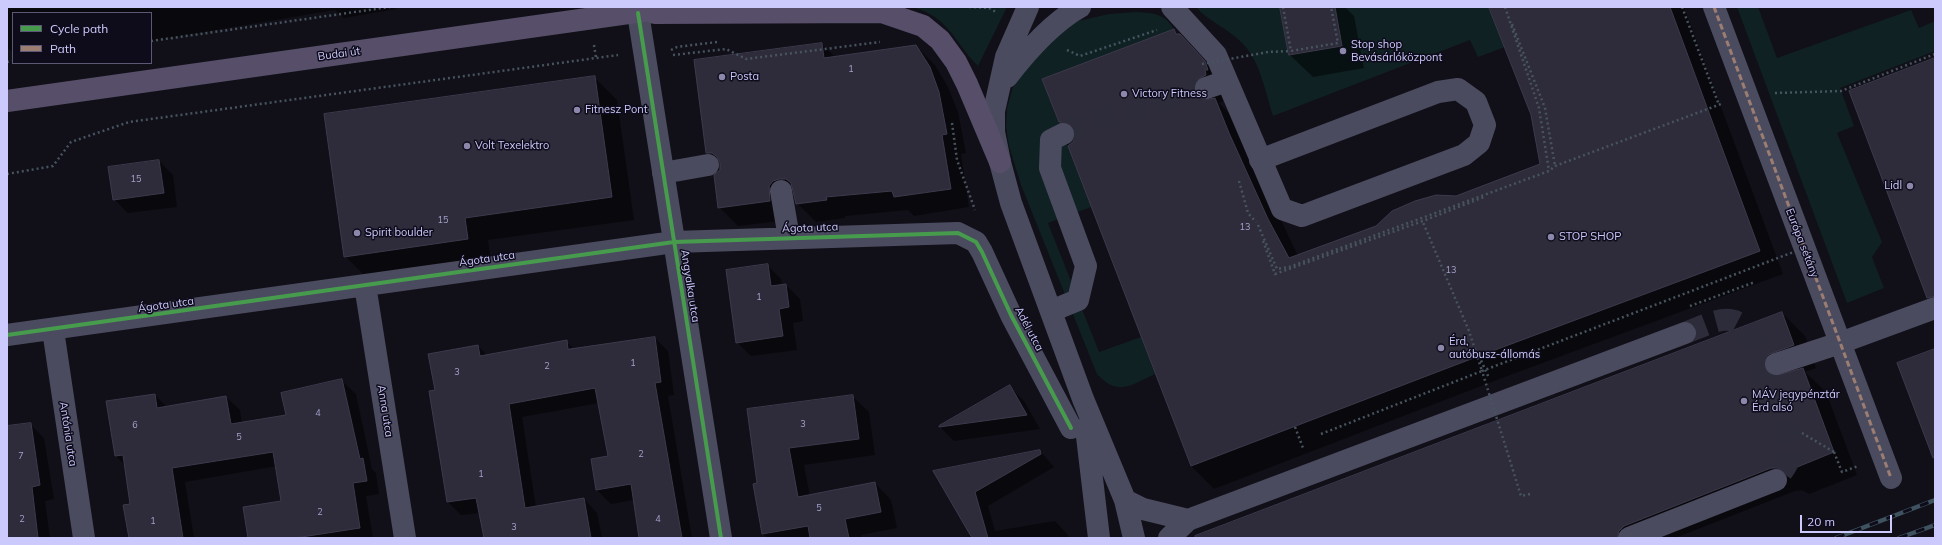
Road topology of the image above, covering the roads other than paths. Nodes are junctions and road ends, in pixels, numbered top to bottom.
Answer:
1 (671, 7) edge
2 (1028, 7) edge
3 (1080, 7) edge
4 (1172, 7) edge
5 (1714, 7) edge
6 (638, 13) junction
7 (1227, 81) junction
8 (1000, 86) junction
9 (1206, 88) tunnel mouth
10 (7, 101) edge
11 (1063, 134) tunnel mouth
12 (1260, 160) junction
13 (1000, 162) junction
14 (708, 165) dead end
15 (663, 173) junction
16 (781, 191) dead end
17 (967, 236) joint
18 (789, 238) junction
19 (674, 242) junction
20 (365, 285) junction
21 (1935, 308) edge
22 (1051, 311) junction
23 (53, 330) junction
24 (1685, 333) tunnel mouth
25 (7, 335) edge
26 (1840, 343) junction
27 (1776, 364) dead end
28 (1082, 399) junction
29 (1071, 428) dead end
30 (1891, 478) dead end
31 (1776, 480) tunnel mouth
32 (1124, 500) junction
33 (1188, 520) junction
34 (84, 538) edge
35 (404, 538) edge
36 (721, 538) edge
37 (1099, 538) edge
38 (1134, 538) edge
39 (1169, 538) edge
40 (1629, 538) edge

1 - 6 main road, Budai út
2 - 8 street
3 - 8 street
4 - 7 street
5 - 26 street, Európa sétány
6 - 10 main road, Budai út
6 - 13 main road
6 - 15 street, Angyalka utca
7 - 9 street
7 - 12 street
8 - 13 street
11 - 22 street
12 - 12 street
13 - 22 street
14 - 15 street
15 - 19 street, Angyalka utca
16 - 18 street
17 - 18 street, Ágota utca
17 - 29 street, Adél utca
18 - 19 street, Ágota utca
19 - 20 street, Ágota utca
19 - 36 street, Angyalka utca
20 - 23 street, Ágota utca
20 - 35 street, Anna utca
21 - 26 street
22 - 28 street
23 - 25 street, Ágota utca
23 - 34 street, Antónia utca
24 - 33 street
26 - 27 street
26 - 30 street, Európa sétány
28 - 32 street
28 - 37 street
31 - 40 street
32 - 33 street
32 - 38 street
33 - 39 street

